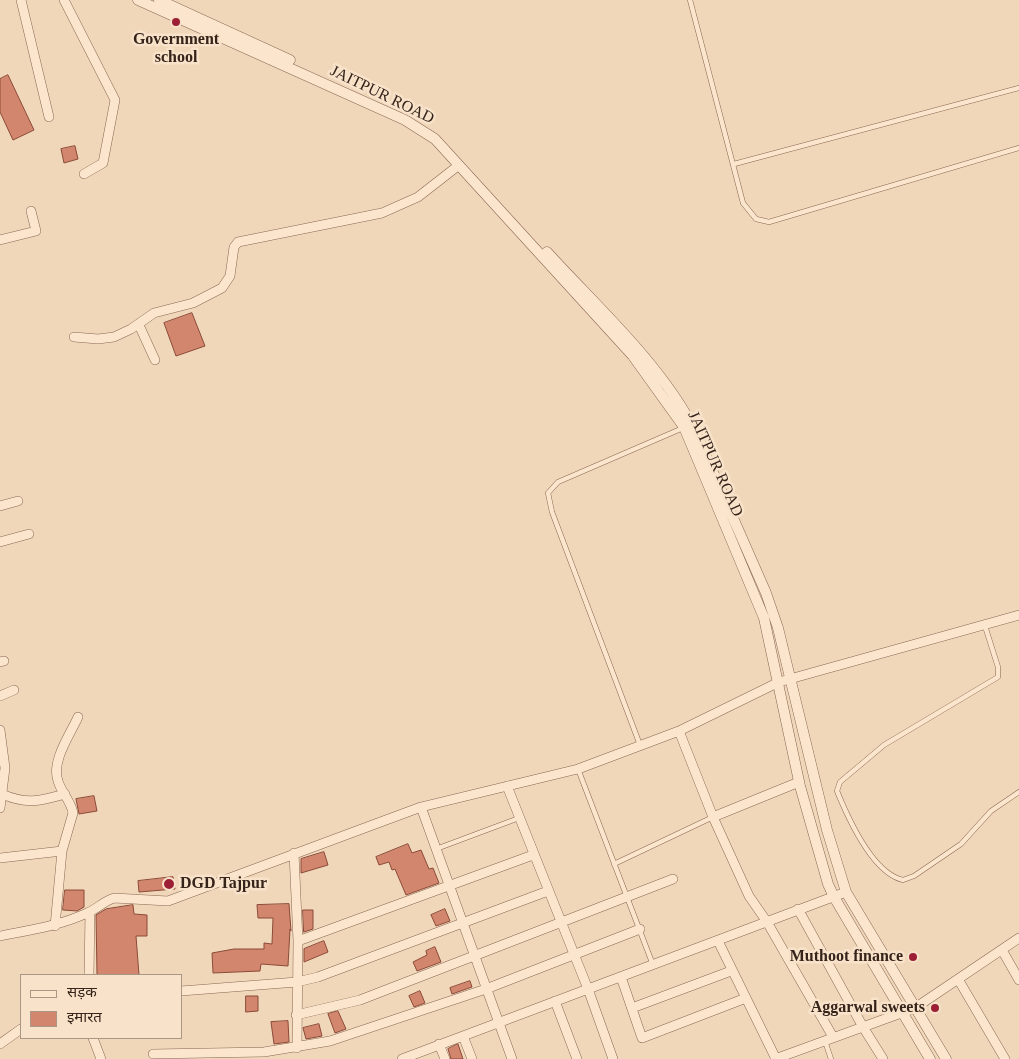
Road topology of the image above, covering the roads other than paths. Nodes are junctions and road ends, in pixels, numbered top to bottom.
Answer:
1 (21, 0) edge
2 (64, 0) edge
3 (138, 0) edge
4 (159, 0) edge
5 (690, 0) edge
6 (1019, 88) edge
7 (49, 117) dead end
8 (1019, 148) edge
9 (734, 164) junction
10 (460, 165) junction
11 (84, 174) dead end
12 (31, 211) dead end
13 (0, 240) edge
14 (138, 325) junction
15 (74, 337) dead end
16 (155, 360) dead end
17 (684, 427) junction
18 (18, 501) dead end
19 (0, 506) edge
20 (29, 534) dead end
21 (0, 542) edge
22 (1019, 615) edge
23 (985, 626) junction
24 (791, 679) junction
25 (779, 682) junction
26 (14, 690) dead end
27 (0, 696) edge
28 (78, 717) dead end
29 (679, 731) junction
30 (0, 734) edge
31 (640, 745) junction
32 (2, 768) edge
33 (578, 768) junction
34 (799, 782) junction
35 (507, 786) junction
36 (1019, 792) edge
37 (2, 794) junction
38 (65, 794) junction
39 (421, 807) junction
40 (0, 808) edge
41 (712, 817) junction
42 (518, 818) junction
43 (436, 849) junction
44 (62, 851) junction
45 (294, 853) junction
46 (533, 855) junction
47 (0, 858) edge
48 (614, 864) junction
49 (673, 879) dead end
50 (449, 885) junction
51 (548, 891) junction
52 (846, 892) junction
53 (627, 897) junction
54 (834, 897) junction
55 (798, 910) junction
56 (90, 912) junction
57 (767, 922) junction
58 (561, 923) junction
59 (464, 924) junction
60 (55, 926) junction
61 (640, 929) junction
62 (0, 936) edge
63 (1019, 938) edge
64 (298, 941) junction
65 (718, 941) junction
66 (1002, 950) junction
67 (475, 955) junction
68 (574, 955) junction
69 (653, 965) junction
70 (731, 971) junction
71 (89, 974) edge
72 (621, 977) junction
73 (958, 979) junction
74 (1019, 980) edge
75 (297, 982) junction
76 (588, 989) junction
77 (486, 990) junction
78 (182, 991) edge
79 (746, 998) junction
80 (555, 1001) junction
81 (632, 1008) junction
82 (915, 1008) junction
83 (903, 1013) junction
84 (296, 1016) junction
85 (499, 1022) junction
86 (863, 1027) junction
87 (20, 1030) edge
88 (463, 1036) junction
89 (93, 1039) edge
90 (829, 1039) junction
91 (0, 1044) edge
92 (439, 1044) junction
93 (297, 1048) junction
94 (153, 1054) dead end
95 (101, 1059) edge
96 (402, 1059) edge
97 (445, 1059) edge
98 (472, 1059) edge
99 (512, 1059) edge
100 (577, 1059) edge
101 (613, 1059) edge
102 (775, 1059) edge
103 (831, 1059) edge
104 (883, 1059) edge
105 (930, 1059) edge
106 (946, 1059) edge
107 (1005, 1059) edge

1 - 7 street
2 - 11 street
3 - 10 street, JAITPUR ROAD
4 - 24 street, JAITPUR ROAD
5 - 9 lane
6 - 9 lane
8 - 9 lane
10 - 14 street
10 - 17 street, JAITPUR ROAD
12 - 13 street
14 - 15 street
14 - 16 street
17 - 25 street, JAITPUR ROAD
17 - 31 lane
18 - 19 street
20 - 21 street
22 - 23 street
23 - 24 street
23 - 36 lane
24 - 25 street
24 - 52 street, JAITPUR ROAD
25 - 29 street
25 - 34 street, JAITPUR ROAD
26 - 27 street
28 - 38 street
29 - 31 street
29 - 41 street
30 - 32 street
31 - 33 street
32 - 37 street
33 - 35 street
33 - 48 lane
34 - 41 street
34 - 54 street, JAITPUR ROAD
35 - 39 street
35 - 42 street
37 - 38 street
37 - 40 street
38 - 44 street
39 - 43 street
39 - 45 street
41 - 48 lane
41 - 57 street
42 - 43 lane
42 - 46 street
43 - 50 street
44 - 47 street
44 - 60 street
45 - 56 street
45 - 64 street
46 - 50 street
46 - 51 street
48 - 53 lane
49 - 53 street
50 - 59 street
50 - 64 street
51 - 58 street
51 - 59 street
52 - 54 street
52 - 82 street, JAITPUR ROAD
53 - 58 street
53 - 61 lane
54 - 55 street
54 - 83 street, JAITPUR ROAD
55 - 57 street
55 - 86 street
56 - 60 street
56 - 71 street
57 - 65 street
57 - 90 street
58 - 67 street
58 - 68 street
59 - 67 street
59 - 75 street
60 - 62 street
61 - 68 street
61 - 69 lane
63 - 66 street
64 - 75 street
65 - 69 street
65 - 70 street
66 - 73 street
66 - 74 street
67 - 77 street
67 - 84 street
68 - 76 street
68 - 77 street
69 - 72 street
70 - 79 street
70 - 81 street
72 - 76 street
72 - 81 street
73 - 82 street
73 - 107 street
75 - 78 street
75 - 84 street
76 - 80 street
76 - 101 street
77 - 85 street
77 - 93 street
79 - 81 street
79 - 102 street
80 - 85 street
80 - 100 street
82 - 83 street
82 - 106 street, JAITPUR ROAD
83 - 86 street
83 - 105 street, JAITPUR ROAD
84 - 93 street
85 - 88 street
85 - 99 street
86 - 90 street
86 - 104 street
87 - 91 street
88 - 92 street
88 - 98 street
89 - 95 street
90 - 102 street
90 - 103 lane
92 - 96 street
92 - 97 street
93 - 94 street

